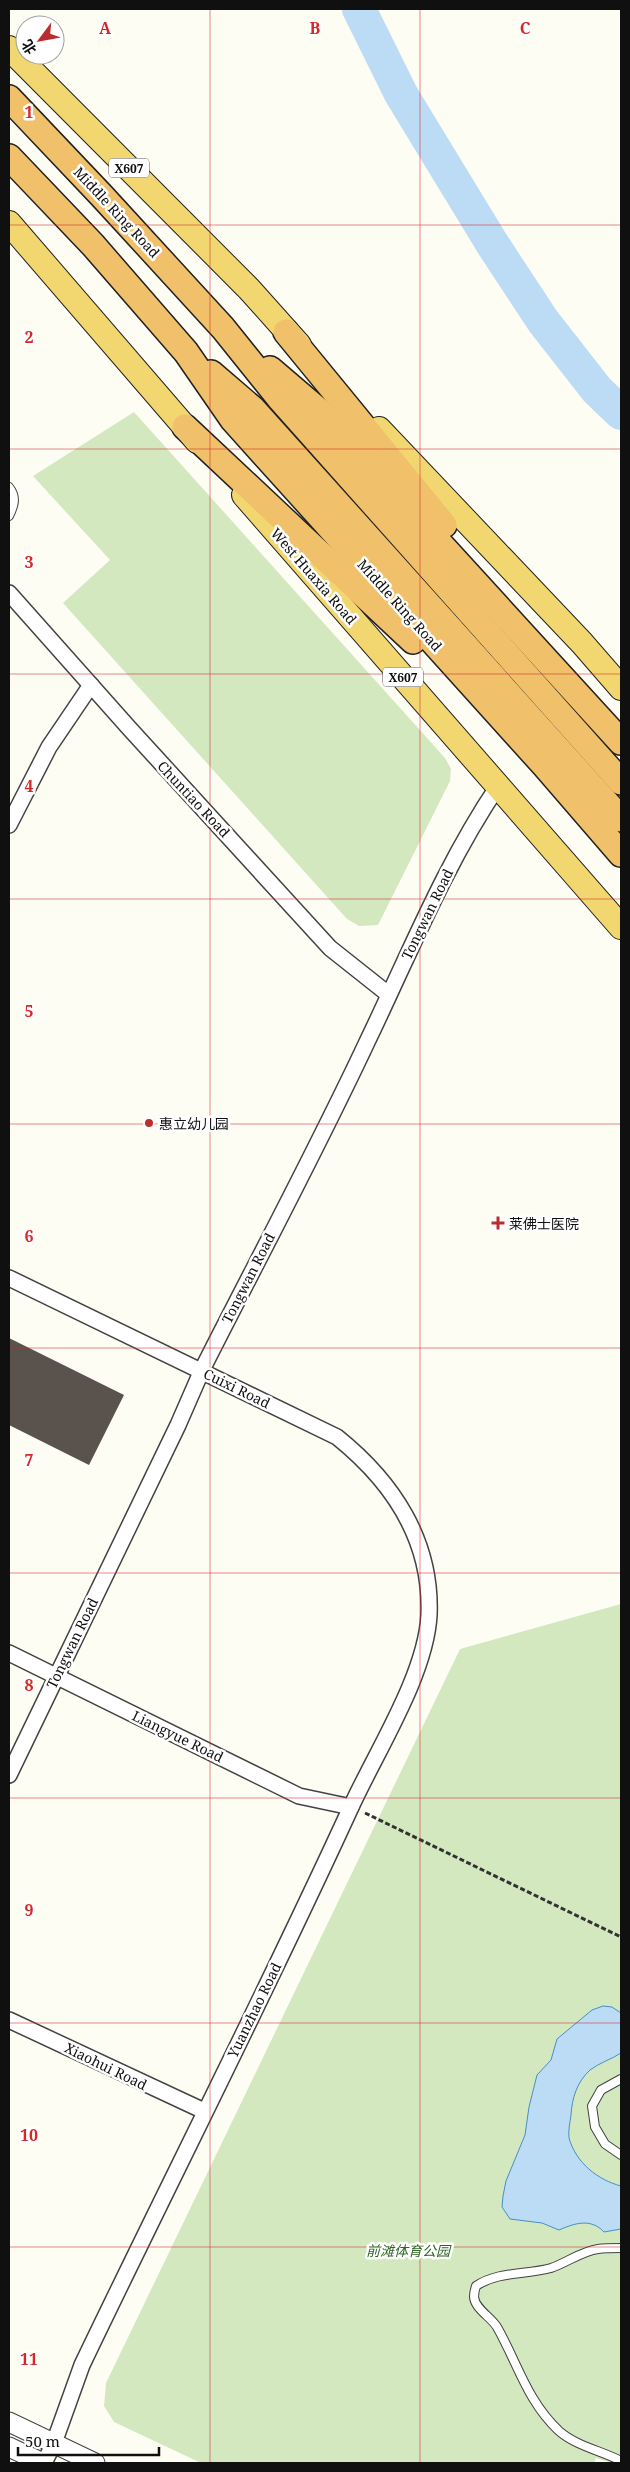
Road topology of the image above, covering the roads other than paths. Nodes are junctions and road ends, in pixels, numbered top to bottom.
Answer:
1 (9, 48) edge
2 (9, 98) edge
3 (9, 157) edge
4 (9, 223) edge
5 (223, 328) junction
6 (286, 332) junction
7 (186, 352) junction
8 (185, 428) junction
9 (9, 487) edge
10 (9, 516) edge
11 (9, 593) edge
12 (91, 685) junction
13 (621, 688) edge
14 (621, 742) edge
15 (544, 765) junction
16 (621, 782) edge
17 (498, 786) junction
18 (621, 820) edge
19 (9, 825) edge
20 (621, 854) edge
21 (621, 927) edge
22 (388, 994) junction
23 (9, 1278) edge
24 (202, 1370) junction
25 (420, 1549) joint
26 (9, 1653) edge
27 (56, 1676) junction
28 (9, 1775) edge
29 (351, 1807) junction
30 (9, 2020) edge
31 (621, 2078) edge
32 (204, 2111) junction
33 (621, 2155) edge
34 (621, 2248) edge
35 (9, 2422) edge
36 (54, 2443) junction
37 (9, 2447) edge
38 (621, 2461) edge
39 (44, 2463) edge
40 (95, 2463) edge

1 - 6 main road, X607
2 - 5 highway, Middle Ring Road
3 - 7 highway, Middle Ring Road
4 - 8 main road, West Huaxia Road / X607
5 - 14 highway, Middle Ring Road
5 - 16 highway, Middle Ring Road
6 - 13 main road, X607
6 - 14 highway
7 - 15 highway, Middle Ring Road
7 - 18 highway, Middle Ring Road
8 - 15 highway
8 - 17 main road, West Huaxia Road / X607
9 - 10 lane
11 - 12 street, Chuntiao Road
12 - 19 street
12 - 22 street, Chuntiao Road
15 - 20 highway, Middle Ring Road
17 - 21 main road, West Huaxia Road / X607
17 - 22 street, Tongwan Road
22 - 24 street, Tongwan Road
23 - 24 street, Cuixi Road
24 - 25 street, Cuixi Road
24 - 27 street, Tongwan Road
25 - 29 street, Yuanzhao Road
26 - 27 street, Liangyue Road
27 - 28 street, Tongwan Road
27 - 29 street, Liangyue Road
29 - 32 street, Yuanzhao Road
30 - 32 street, Xiaohui Road
31 - 33 lane
32 - 36 street, Yuanzhao Road
34 - 38 lane
35 - 36 street
36 - 39 street, Yuanzhao Road
36 - 40 street
37 - 39 street

